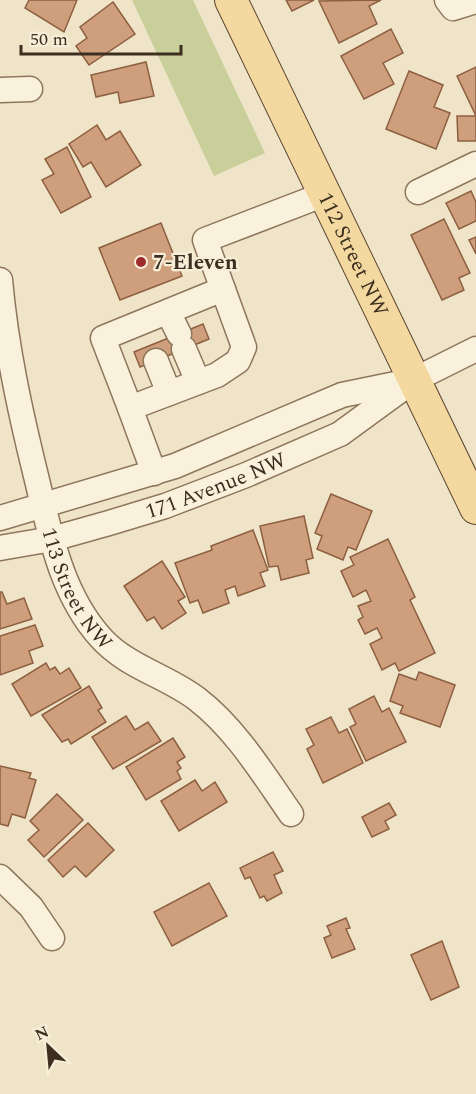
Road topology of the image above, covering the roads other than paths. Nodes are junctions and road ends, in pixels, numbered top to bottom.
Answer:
1 (231, 0) edge
2 (476, 1) edge
3 (450, 4) edge
4 (30, 89) dead end
5 (0, 90) edge
6 (476, 164) edge
7 (418, 192) dead end
8 (325, 194) junction
9 (0, 280) edge
10 (223, 289) junction
11 (168, 312) junction
12 (140, 323) junction
13 (476, 349) edge
14 (414, 380) junction
15 (198, 382) junction
16 (169, 393) junction
17 (130, 408) junction
18 (154, 473) junction
19 (43, 506) junction
20 (476, 508) edge
21 (0, 518) edge
22 (52, 539) junction
23 (0, 548) edge
24 (291, 814) dead end
25 (0, 876) edge
26 (52, 938) dead end

1 - 8 main road, 112 Street NW
2 - 3 street
4 - 5 street
6 - 7 street
8 - 10 street
8 - 14 main road, 112 Street NW
9 - 19 street, 113 Street NW
10 - 11 street
10 - 15 street
11 - 12 street
11 - 15 street
12 - 16 street
12 - 17 street
13 - 14 street, 171 Avenue NW
14 - 18 street, 171 Avenue NW
14 - 20 main road, 112 Street NW
14 - 22 street, 171 Avenue NW
15 - 16 street
16 - 17 street
17 - 18 street
18 - 19 street, 171 Avenue NW
19 - 21 street, 171 Avenue NW
19 - 22 street, 113 Street NW
22 - 23 street, 171 Avenue NW
22 - 24 street, 113 Street NW
25 - 26 street

